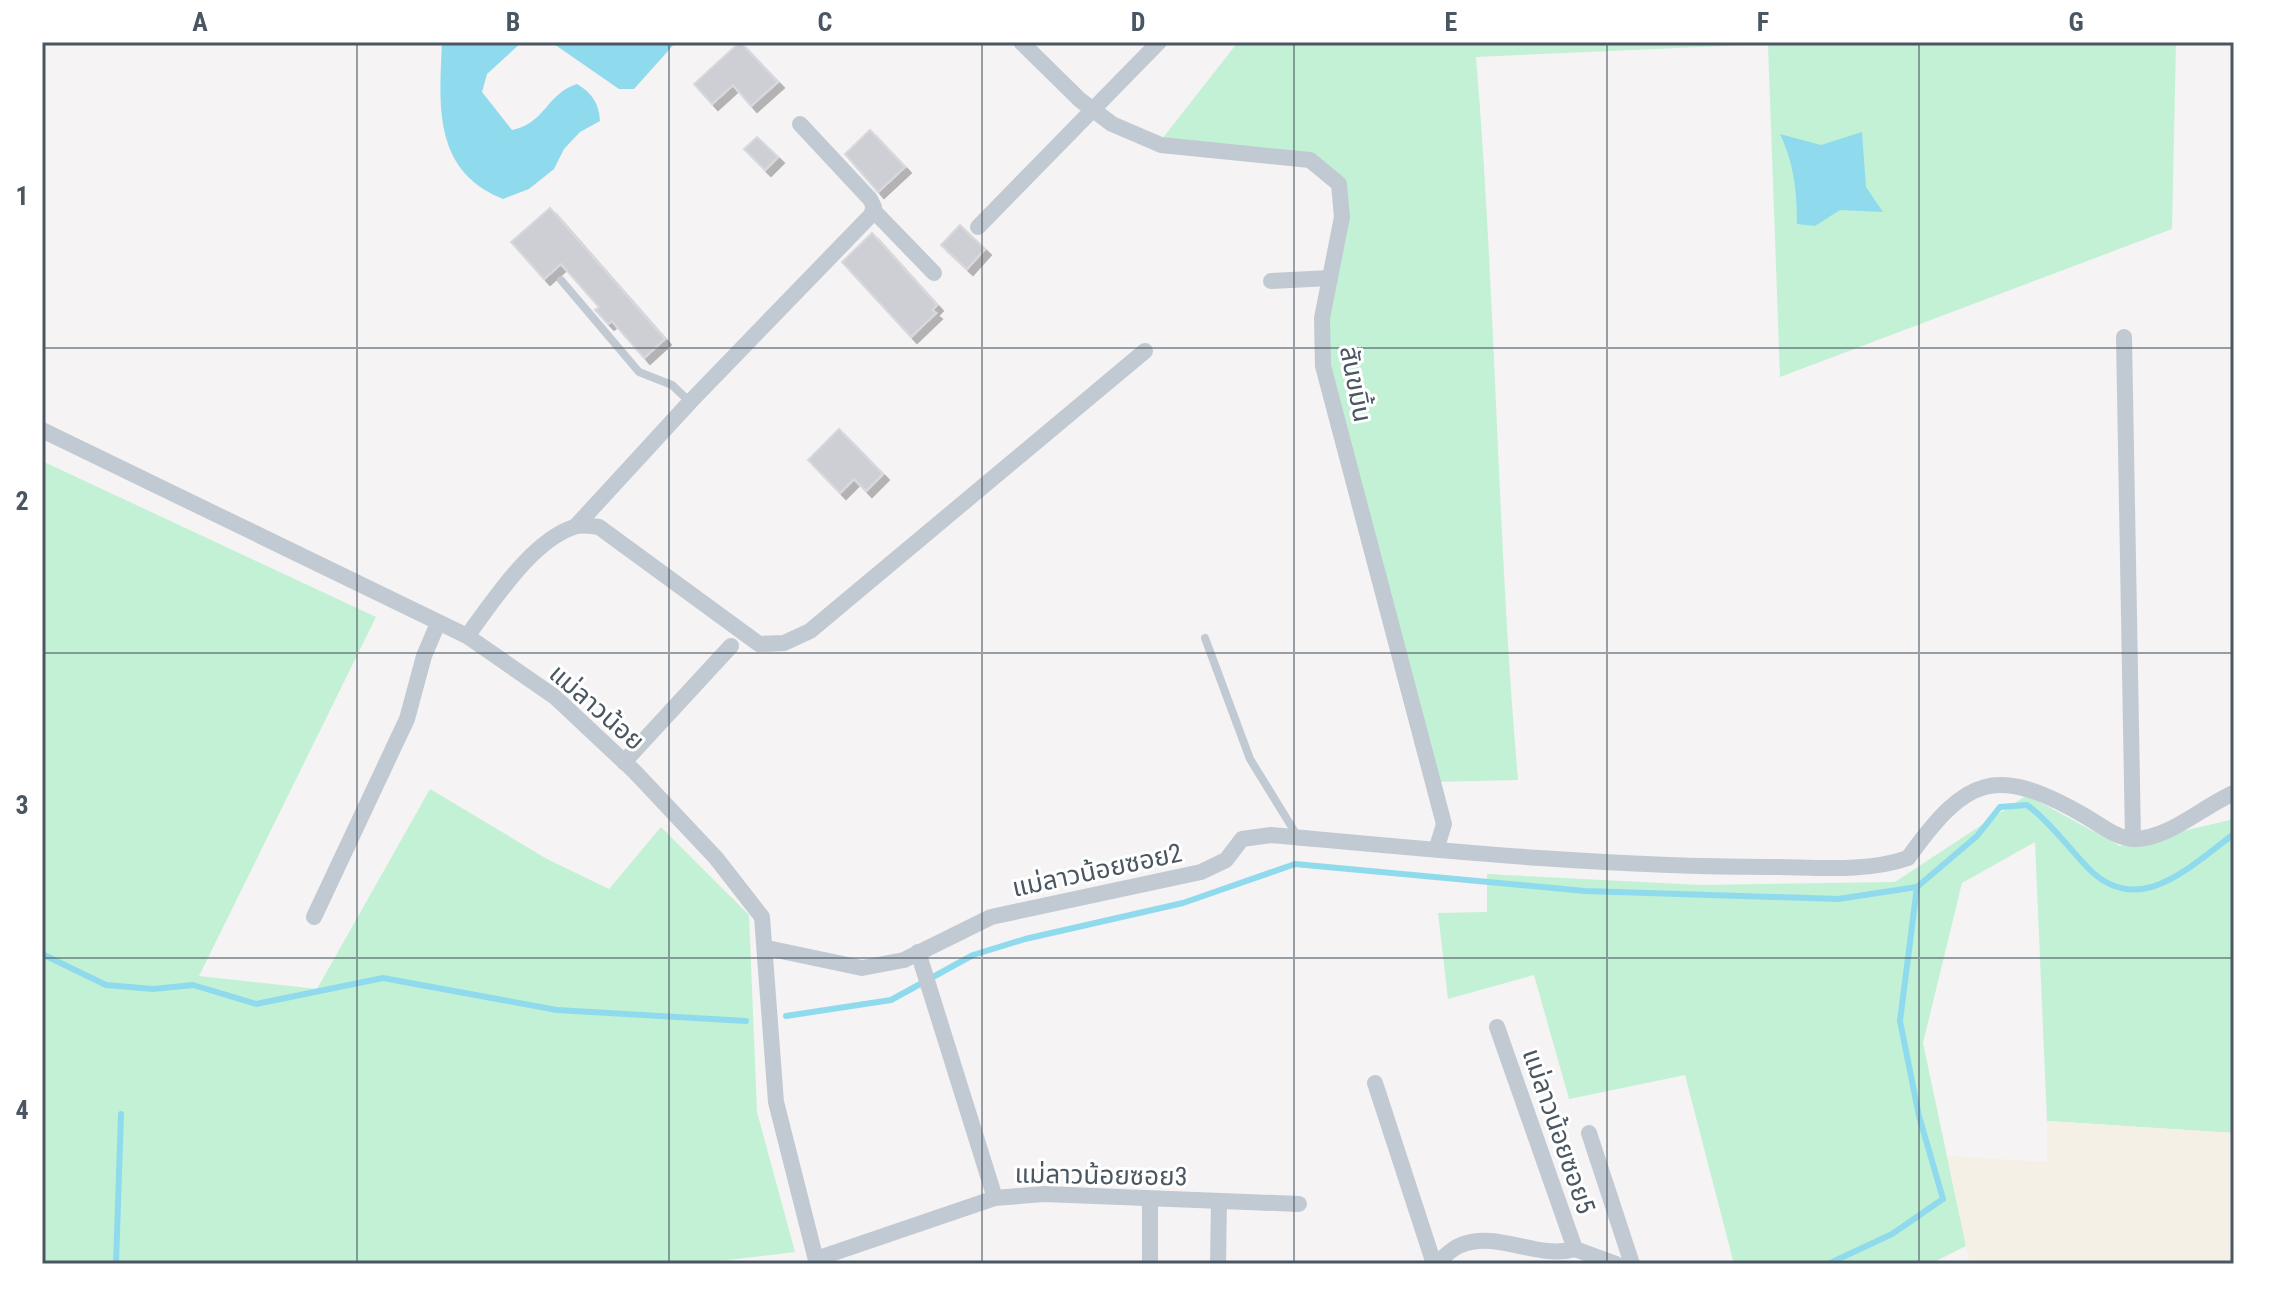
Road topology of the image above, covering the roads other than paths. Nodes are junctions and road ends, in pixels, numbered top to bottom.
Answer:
1 (1021, 42) edge
2 (1159, 42) edge
3 (1092, 109) junction
4 (800, 124) dead end
5 (873, 210) junction
6 (978, 227) dead end
7 (934, 273) dead end
8 (1330, 278) junction
9 (561, 280) dead end
10 (1271, 281) dead end
11 (2124, 337) dead end
12 (1145, 351) dead end
13 (690, 402) junction
14 (42, 430) edge
15 (576, 526) junction
16 (438, 623) junction
17 (467, 636) junction
18 (1205, 638) dead end
19 (731, 646) dead end
20 (624, 762) junction
21 (2234, 793) edge
22 (1299, 837) junction
23 (2133, 839) junction
24 (1437, 847) junction
25 (314, 917) dead end
26 (767, 948) junction
27 (918, 952) junction
28 (1497, 1027) dead end
29 (1375, 1083) dead end
30 (1589, 1133) dead end
31 (995, 1198) junction
32 (1150, 1199) junction
33 (1219, 1201) junction
34 (1299, 1204) dead end
35 (1575, 1249) junction
36 (816, 1262) edge
37 (1150, 1264) edge
38 (1218, 1264) edge
39 (1435, 1264) edge
40 (1616, 1264) edge
41 (1632, 1264) edge

1 - 3 street, สันขมิ้น
2 - 3 street
3 - 6 street
3 - 8 street, สันขมิ้น
4 - 5 street
5 - 7 street
5 - 13 street
8 - 10 street
8 - 24 street, สันขมิ้น
9 - 13 lane
11 - 23 street
12 - 15 street
13 - 15 street
14 - 16 street, แม่ลาวน้อย
15 - 17 street
16 - 17 street, แม่ลาวน้อย
16 - 25 street
17 - 20 street, แม่ลาวน้อย
18 - 22 lane
19 - 20 street
20 - 26 street, แม่ลาวน้อย
21 - 23 street
22 - 24 street, แม่ลาวน้อยซอย2
22 - 27 street, แม่ลาวน้อยซอย2
23 - 24 street, แม่ลาวน้อยซอย2
26 - 27 street, แม่ลาวน้อยซอย2
26 - 36 street, แม่ลาวน้อย
27 - 31 street
28 - 35 street, แม่ลาวน้อยซอย5
29 - 39 street
30 - 41 street
31 - 32 street, แม่ลาวน้อยซอย3
31 - 36 street, แม่ลาวน้อยซอย3
32 - 33 street, แม่ลาวน้อยซอย3
32 - 37 street
33 - 34 street, แม่ลาวน้อยซอย3
33 - 38 street
35 - 39 street, แม่ลาวน้อยซอย5
35 - 40 street

